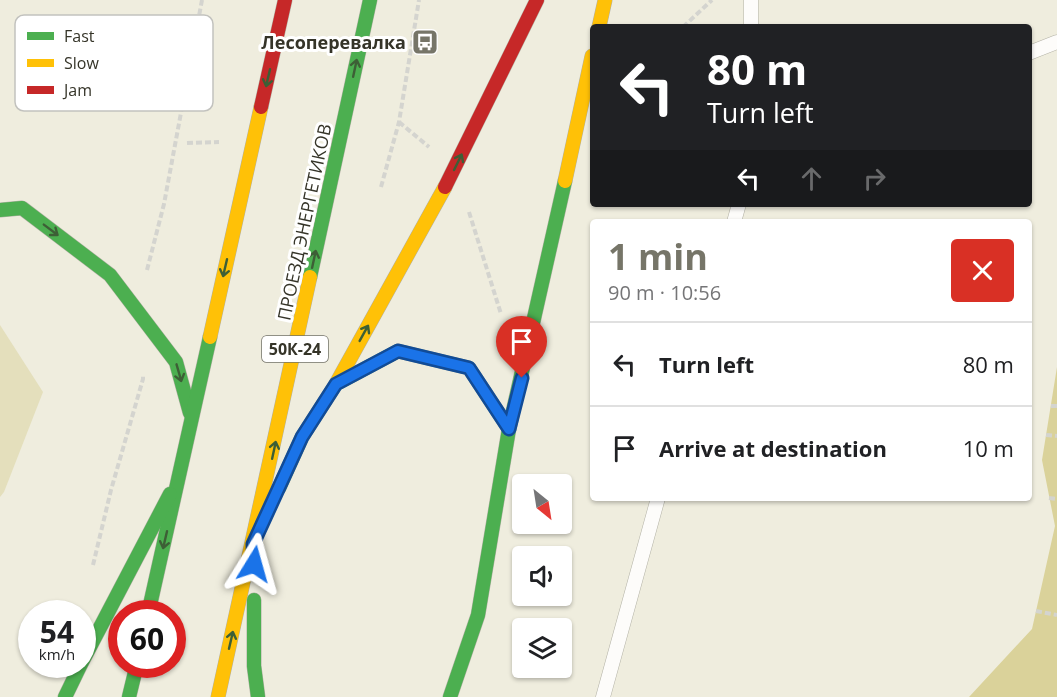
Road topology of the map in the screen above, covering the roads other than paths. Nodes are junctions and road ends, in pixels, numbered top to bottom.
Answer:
1 (285, 0) edge
2 (370, 0) edge
3 (537, 0) edge
4 (605, 0) edge
5 (751, 0) edge
6 (600, 24) edge
7 (751, 24) edge
8 (1057, 42) edge
9 (1032, 52) edge
10 (590, 65) edge
11 (0, 210) edge
12 (336, 384) junction
13 (191, 416) junction
14 (509, 429) junction
15 (179, 476) junction
16 (657, 501) edge
17 (253, 544) junction
18 (151, 600) edge
19 (96, 636) edge
20 (74, 678) edge
21 (134, 678) edge
22 (65, 697) edge
23 (129, 697) edge
24 (218, 697) edge
25 (258, 697) edge
26 (450, 697) edge
27 (603, 697) edge

1 -> 13 main road
17 -> 2 main road, ПРОЕЗД ЭНЕРГЕТИКОВ / 50К-24
12 -> 3 main road
4 - 6 main road
5 - 7 lane
8 - 9 lane
10 - 14 main road
11 -> 13 main road
12 - 14 main road
12 - 17 main road
13 - 15 main road
14 - 26 main road
15 -> 18 main road
15 - 19 main road
16 - 27 lane
24 -> 17 main road, ПРОЕЗД ЭНЕРГЕТИКОВ / 50К-24
17 - 25 main road
20 - 22 main road
21 - 23 main road

